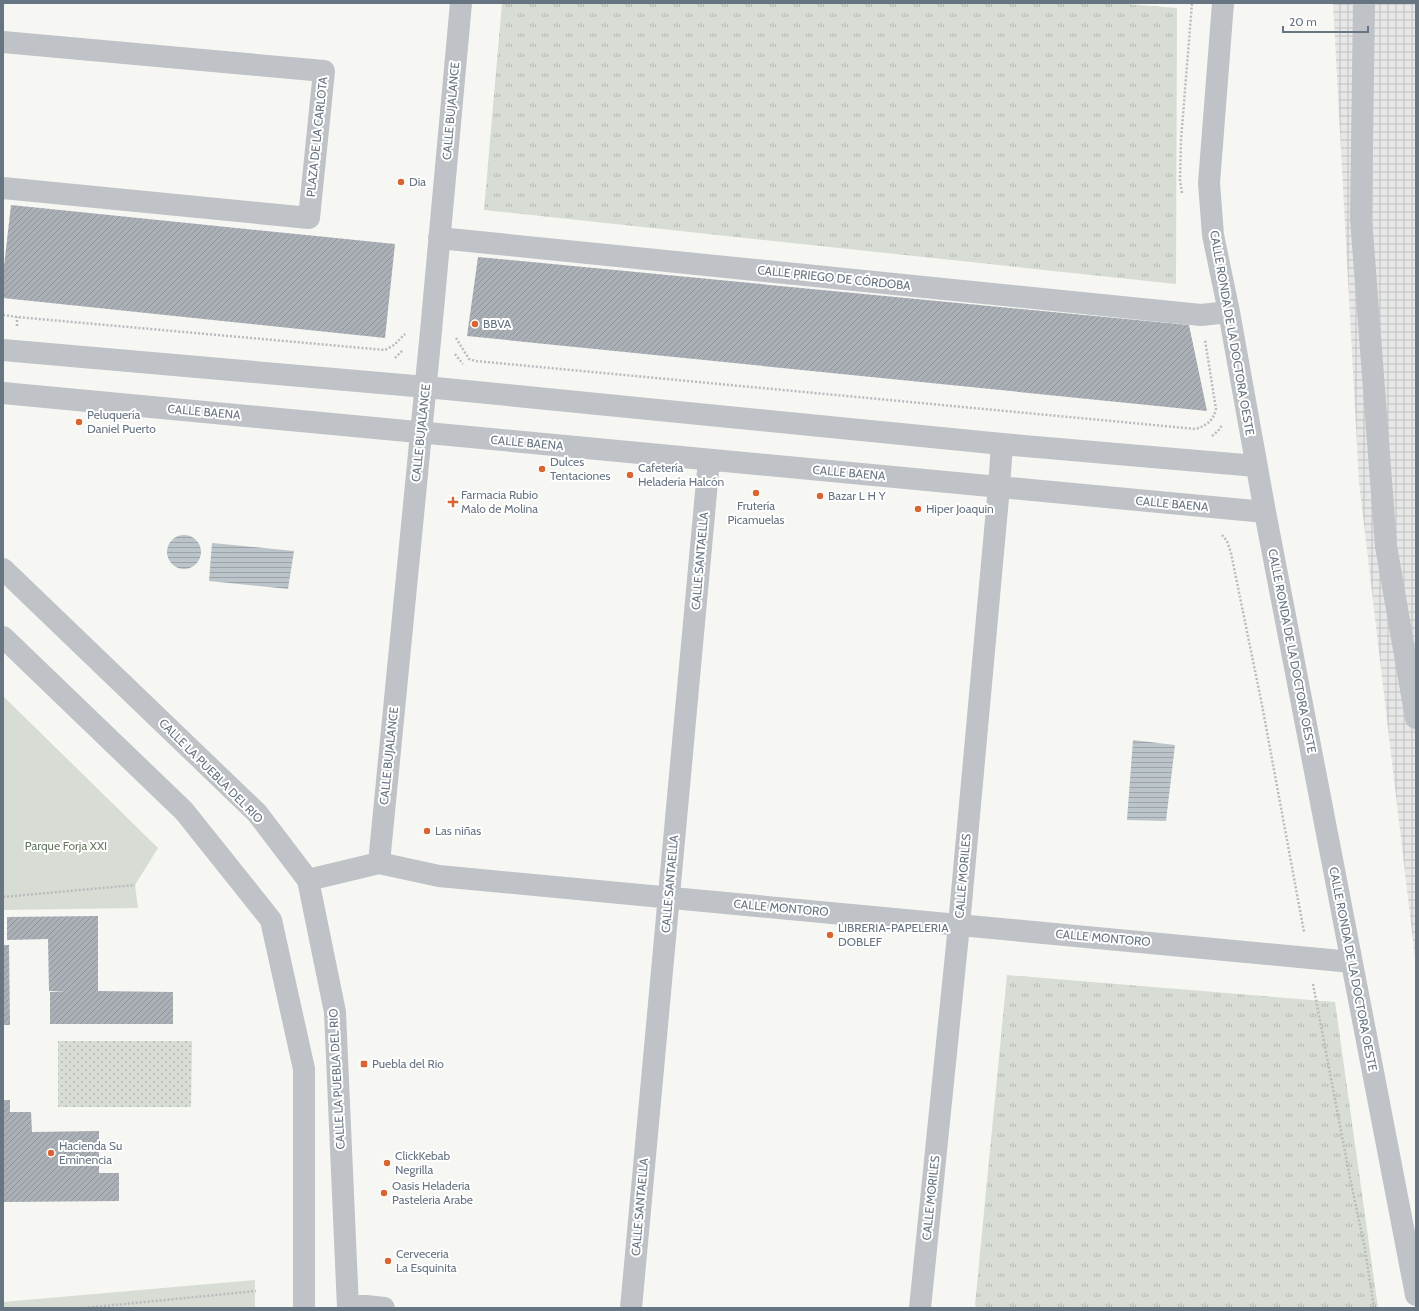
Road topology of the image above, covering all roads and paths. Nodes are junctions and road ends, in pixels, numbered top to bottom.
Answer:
1 (462, 3) edge
2 (1192, 3) edge
3 (1223, 3) edge
4 (1364, 3) edge
5 (3, 42) edge
6 (3, 188) edge
7 (1182, 195) dead end
8 (439, 238) junction
9 (1229, 312) junction
10 (3, 314) edge
11 (1201, 315) junction
12 (409, 332) dead end
13 (453, 336) dead end
14 (453, 349) dead end
15 (3, 350) edge
16 (468, 367) dead end
17 (426, 387) junction
18 (3, 393) edge
19 (1223, 423) dead end
20 (421, 433) junction
21 (1211, 437) dead end
22 (1002, 444) junction
23 (709, 460) junction
24 (1256, 466) junction
25 (1000, 487) junction
26 (1265, 512) junction
27 (1217, 533) dead end
28 (3, 569) edge
29 (3, 637) edge
30 (1416, 718) edge
31 (379, 863) junction
32 (308, 880) junction
33 (135, 885) dead end
34 (3, 897) edge
35 (669, 898) junction
36 (959, 925) junction
37 (1308, 957) junction
38 (1352, 962) junction
39 (256, 1291) dead end
40 (1416, 1295) edge
41 (348, 1306) edge
42 (84, 1308) edge
43 (304, 1308) edge
44 (384, 1308) edge
45 (631, 1308) edge
46 (920, 1308) edge
47 (1374, 1308) edge

1 - 8 street, CALLE BUJALANCE
2 - 7 path
3 - 9 street, CALLE RONDA DE LA DOCTORA OESTE
4 - 30 street
5 - 6 street, PLAZA DE LA CARLOTA
8 - 11 street, CALLE PRIEGO DE CÓRDOBA
8 - 17 street, CALLE BUJALANCE
9 - 11 street, CALLE PRIEGO DE CÓRDOBA
9 - 24 street, CALLE RONDA DE LA DOCTORA OESTE
10 - 12 path
11 - 13 path
14 - 16 path
15 - 17 street
17 - 20 street, CALLE BUJALANCE
17 - 22 street
18 - 20 street, CALLE BAENA
19 - 21 path
20 - 23 street, CALLE BAENA
20 - 31 street, CALLE BUJALANCE
22 - 24 street
22 - 25 street, CALLE MORILES
23 - 25 street, CALLE BAENA
23 - 35 street, CALLE SANTAELLA
24 - 26 street, CALLE RONDA DE LA DOCTORA OESTE
25 - 26 street, CALLE BAENA
25 - 36 street, CALLE MORILES
26 - 38 street, CALLE RONDA DE LA DOCTORA OESTE
27 - 37 path
28 - 32 street, CALLE LA PUEBLA DEL RIO
29 - 43 street
31 - 32 street, CALLE MONTORO
31 - 35 street, CALLE MONTORO
32 - 41 street, CALLE LA PUEBLA DEL RIO
33 - 34 path
35 - 36 street, CALLE MONTORO
35 - 45 street, CALLE SANTAELLA
36 - 37 street, CALLE MONTORO
36 - 46 street, CALLE MORILES
37 - 38 street, CALLE MONTORO
37 - 47 path
38 - 40 street, CALLE RONDA DE LA DOCTORA OESTE
39 - 42 path
41 - 44 street

